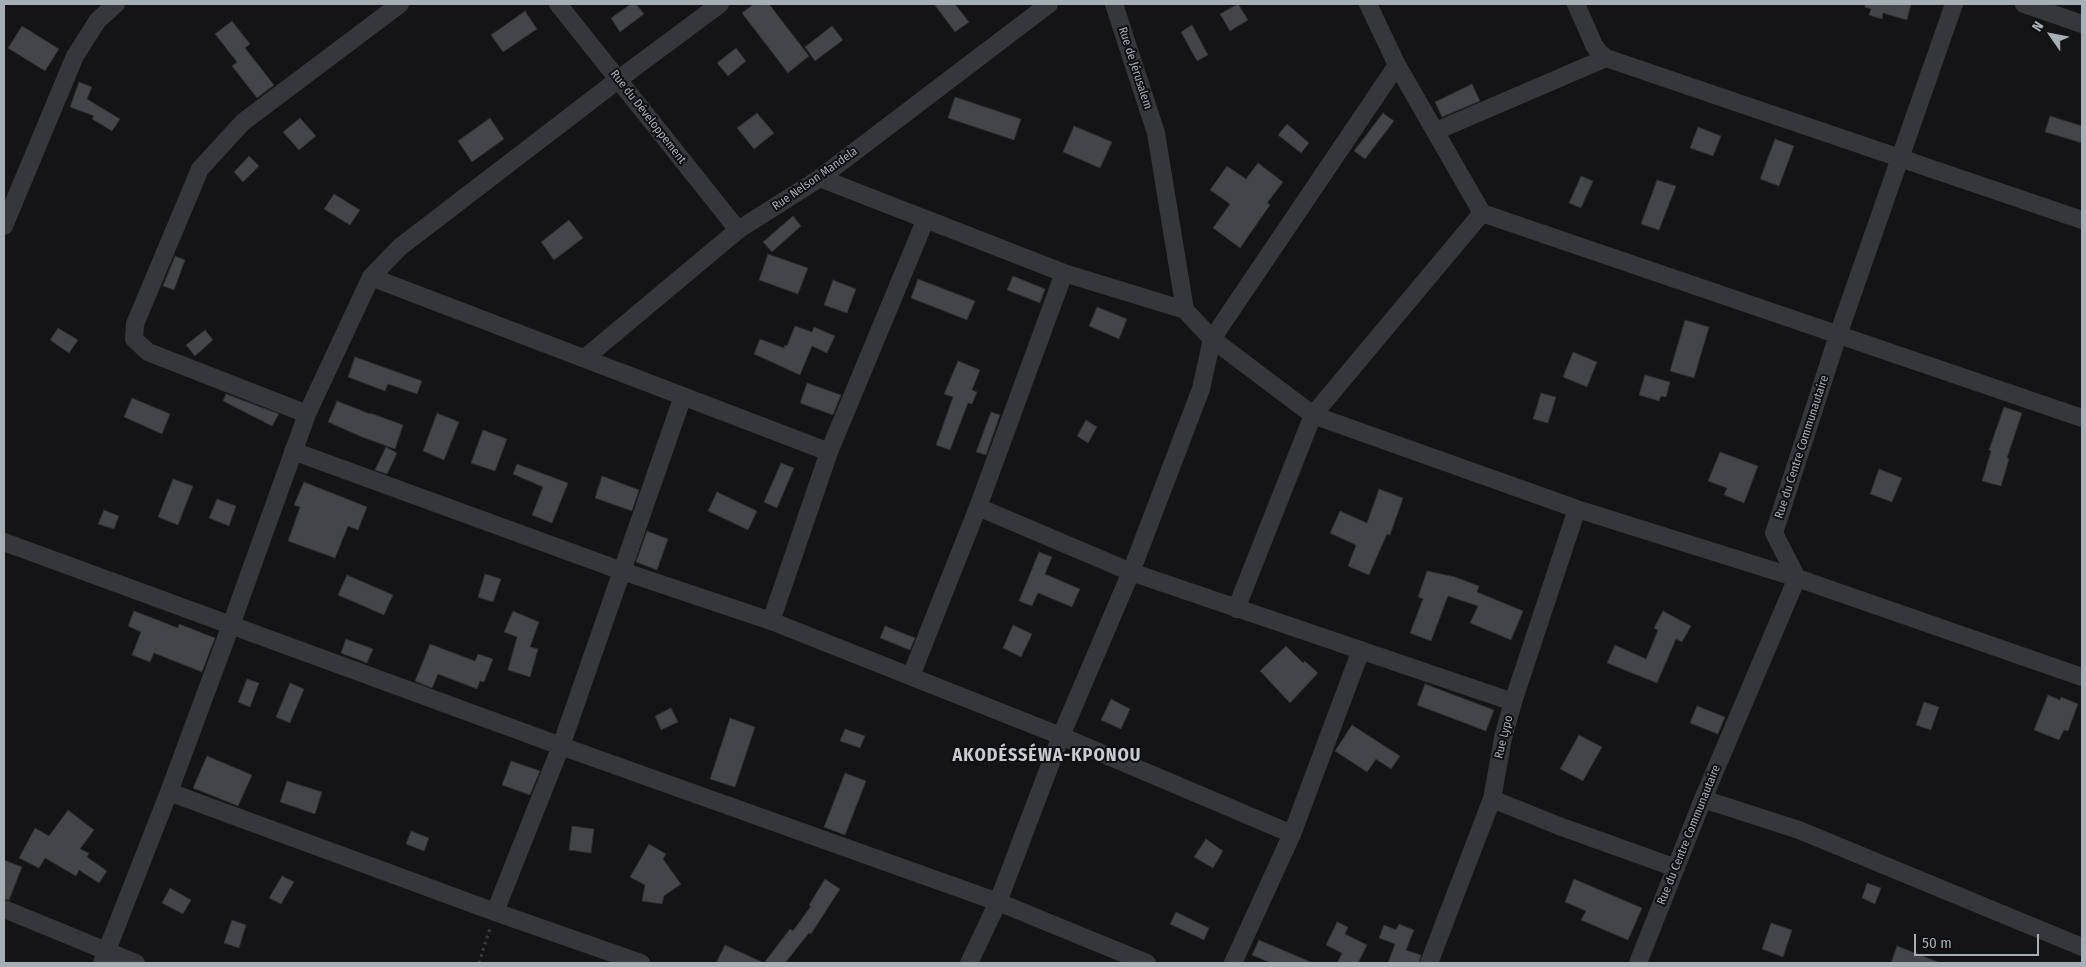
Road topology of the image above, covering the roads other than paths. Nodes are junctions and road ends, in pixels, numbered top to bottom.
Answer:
1 (116, 4) edge
2 (400, 4) edge
3 (558, 4) edge
4 (720, 4) edge
5 (1049, 4) edge
6 (1114, 4) edge
7 (1368, 4) edge
8 (1576, 4) edge
9 (1954, 4) edge
10 (2024, 4) edge
11 (2082, 24) edge
12 (1606, 58) junction
13 (1397, 64) junction
14 (619, 79) junction
15 (1436, 131) junction
16 (1899, 158) junction
17 (820, 178) junction
18 (1482, 213) junction
19 (2082, 220) edge
20 (925, 221) junction
21 (4, 226) edge
22 (738, 230) junction
23 (1064, 273) junction
24 (371, 276) junction
25 (1185, 310) junction
26 (1838, 334) junction
27 (1212, 339) junction
28 (585, 358) junction
29 (683, 396) junction
30 (307, 414) junction
31 (1313, 415) junction
32 (2082, 418) edge
33 (293, 451) junction
34 (829, 452) junction
35 (978, 507) junction
36 (1577, 508) junction
37 (4, 542) edge
38 (622, 570) junction
39 (1131, 572) junction
40 (1797, 578) junction
41 (1236, 609) junction
42 (771, 622) junction
43 (231, 625) junction
44 (1360, 650) junction
45 (911, 676) junction
46 (2082, 678) edge
47 (1513, 702) junction
48 (1061, 736) junction
49 (561, 746) junction
50 (169, 792) junction
51 (1492, 799) junction
52 (1703, 799) junction
53 (1292, 834) junction
54 (1676, 868) junction
55 (998, 902) junction
56 (4, 909) edge
57 (496, 912) junction
58 (2082, 947) edge
59 (104, 957) edge
60 (136, 963) edge
61 (641, 963) edge
62 (969, 963) edge
63 (1146, 963) edge
64 (1233, 963) edge
65 (1429, 963) edge
66 (1639, 963) edge

1 - 21 street
2 - 30 street
3 - 14 street, Rue du Développement
4 - 14 street
5 - 17 street, Rue Nelson Mandela
6 - 25 street, Rue de Jérusalem
7 - 13 street
8 - 12 street
9 - 16 street, Rue du Centre Communautaire
10 - 11 street
12 - 15 street
12 - 16 street
13 - 15 street
13 - 27 street
14 - 22 street, Rue du Développement
14 - 24 street
15 - 18 street
16 - 19 street
16 - 26 street, Rue du Centre Communautaire
17 - 20 street
17 - 22 street, Rue Nelson Mandela
18 - 26 street
18 - 31 street
20 - 23 street
20 - 34 street
22 - 28 street, Rue Nelson Mandela
23 - 25 street
23 - 35 street
24 - 28 street
24 - 30 street
25 - 27 street
26 - 32 street
26 - 40 street, Rue du Centre Communautaire
27 - 31 street
27 - 39 street
28 - 29 street
29 - 34 street
29 - 38 street
30 - 33 street
31 - 36 street
31 - 41 street
33 - 38 street
33 - 43 street
34 - 42 street
35 - 39 street
35 - 45 street
36 - 40 street
36 - 47 street, Rue Lypo
37 - 43 street
38 - 42 street
38 - 49 street
39 - 41 street
39 - 48 street
40 - 46 street
40 - 52 street, Rue du Centre Communautaire
41 - 44 street
42 - 45 street
43 - 49 street
43 - 50 street
44 - 47 street
44 - 53 street
45 - 48 street
47 - 51 street, Rue Lypo
48 - 53 street
48 - 55 street
49 - 55 street
49 - 57 street
50 - 57 street
50 - 59 street
51 - 54 street
51 - 65 street, Rue Lypo
52 - 54 street, Rue du Centre Communautaire
52 - 58 street
53 - 64 street
54 - 66 street, Rue du Centre Communautaire
55 - 62 street
55 - 63 street
56 - 59 street
57 - 61 street
59 - 60 street

